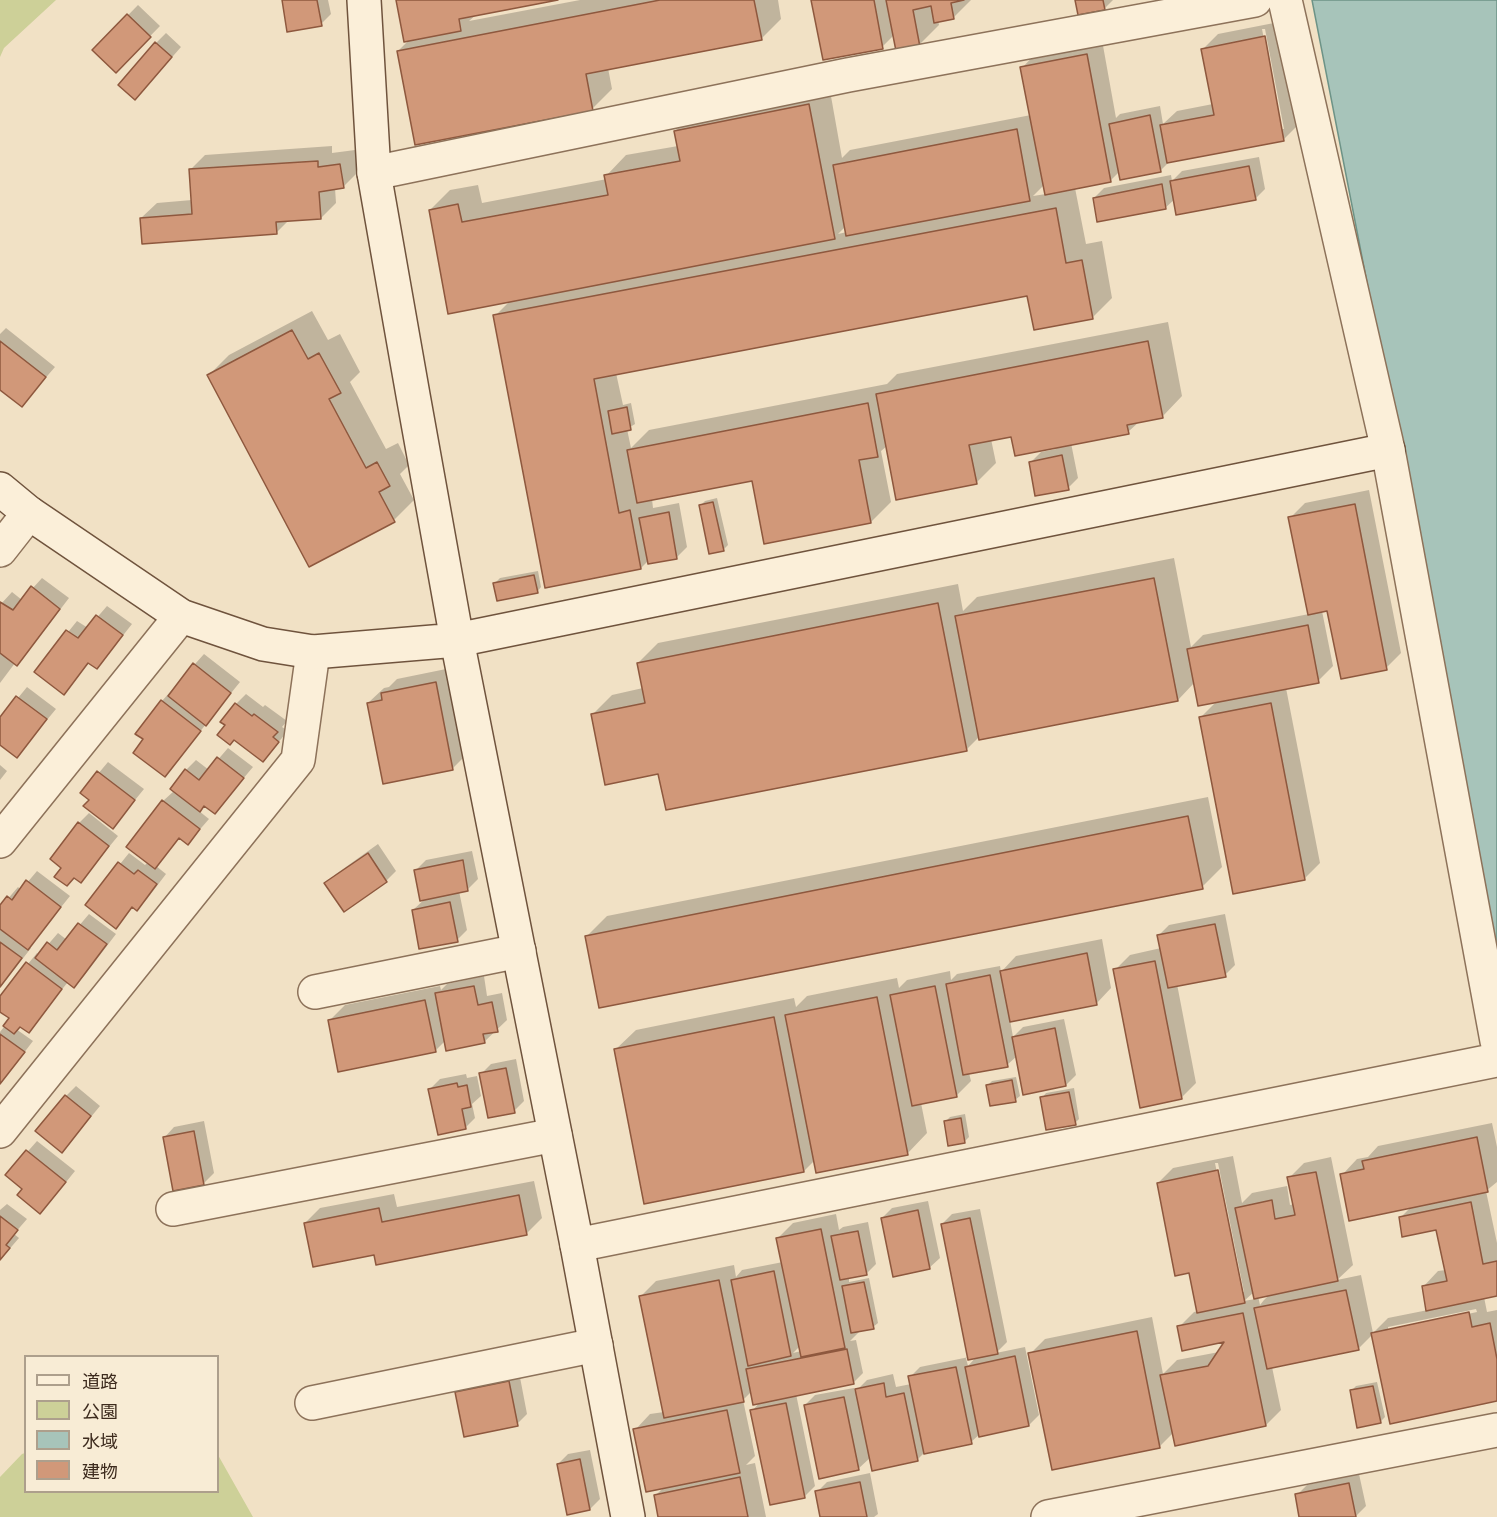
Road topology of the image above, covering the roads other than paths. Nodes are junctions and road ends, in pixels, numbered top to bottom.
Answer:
1 (364, 0) edge
2 (1255, 0) edge
3 (1286, 0) edge
4 (374, 173) junction
5 (1388, 450) junction
6 (0, 489) edge
7 (29, 513) junction
8 (0, 550) edge
9 (181, 616) junction
10 (457, 640) junction
11 (313, 652) junction
12 (0, 841) edge
13 (519, 951) junction
14 (315, 992) dead end
15 (1497, 1041) edge
16 (1497, 1060) edge
17 (0, 1131) edge
18 (555, 1135) junction
19 (173, 1209) dead end
20 (577, 1245) junction
21 (596, 1345) junction
22 (312, 1403) dead end
23 (1497, 1430) edge
24 (628, 1517) edge
25 (1048, 1517) edge

1 - 4 street
2 - 4 street
3 - 5 street
4 - 10 street
5 - 10 street
5 - 15 street
6 - 7 street
7 - 8 street
7 - 9 street
9 - 11 street
9 - 12 street
10 - 11 street
10 - 13 street
11 - 17 street
13 - 14 street
13 - 18 street
16 - 20 street
18 - 19 street
18 - 20 street
20 - 21 street
21 - 22 street
21 - 24 street
23 - 25 street

